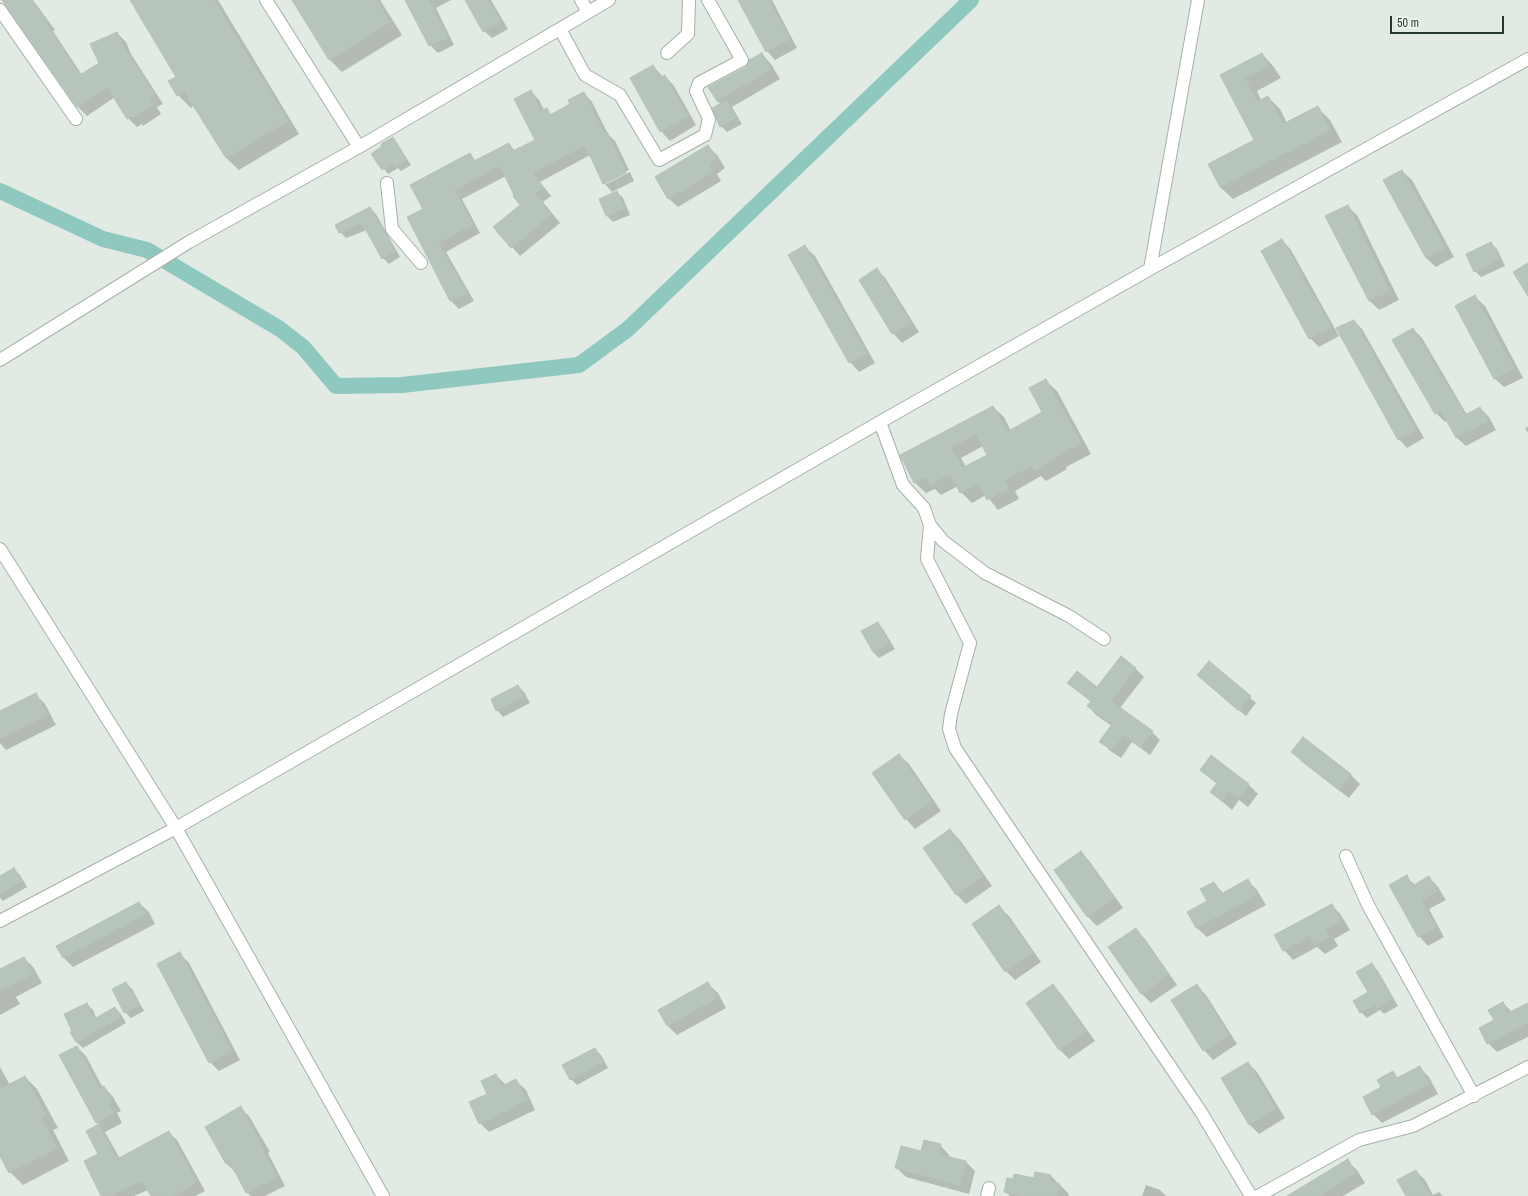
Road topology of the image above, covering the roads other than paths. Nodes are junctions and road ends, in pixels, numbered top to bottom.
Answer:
1 (266, 0) edge
2 (580, 0) edge
3 (609, 0) edge
4 (690, 0) edge
5 (708, 0) edge
6 (1198, 0) edge
7 (0, 10) edge
8 (588, 12) junction
9 (560, 29) junction
10 (666, 54) dead end
11 (1528, 59) edge
12 (76, 119) dead end
13 (359, 147) junction
14 (387, 183) dead end
15 (422, 263) dead end
16 (1150, 269) junction
17 (0, 360) edge
18 (880, 422) junction
19 (930, 525) junction
20 (0, 550) edge
21 (1104, 640) dead end
22 (176, 828) junction
23 (1346, 856) dead end
24 (0, 921) edge
25 (1528, 1067) edge
26 (1474, 1096) junction
27 (383, 1196) edge
28 (1251, 1196) edge
29 (1258, 1196) edge

1 - 13 street
2 - 8 street
3 - 8 street
4 - 10 street
5 - 9 street
6 - 16 street
7 - 12 street
8 - 9 street
9 - 13 street
11 - 16 street
13 - 17 street
14 - 15 street
16 - 18 street
18 - 19 street
18 - 22 street
19 - 21 street
19 - 28 street
20 - 22 street
22 - 24 street
22 - 27 street
23 - 26 street
25 - 26 street
26 - 29 street

